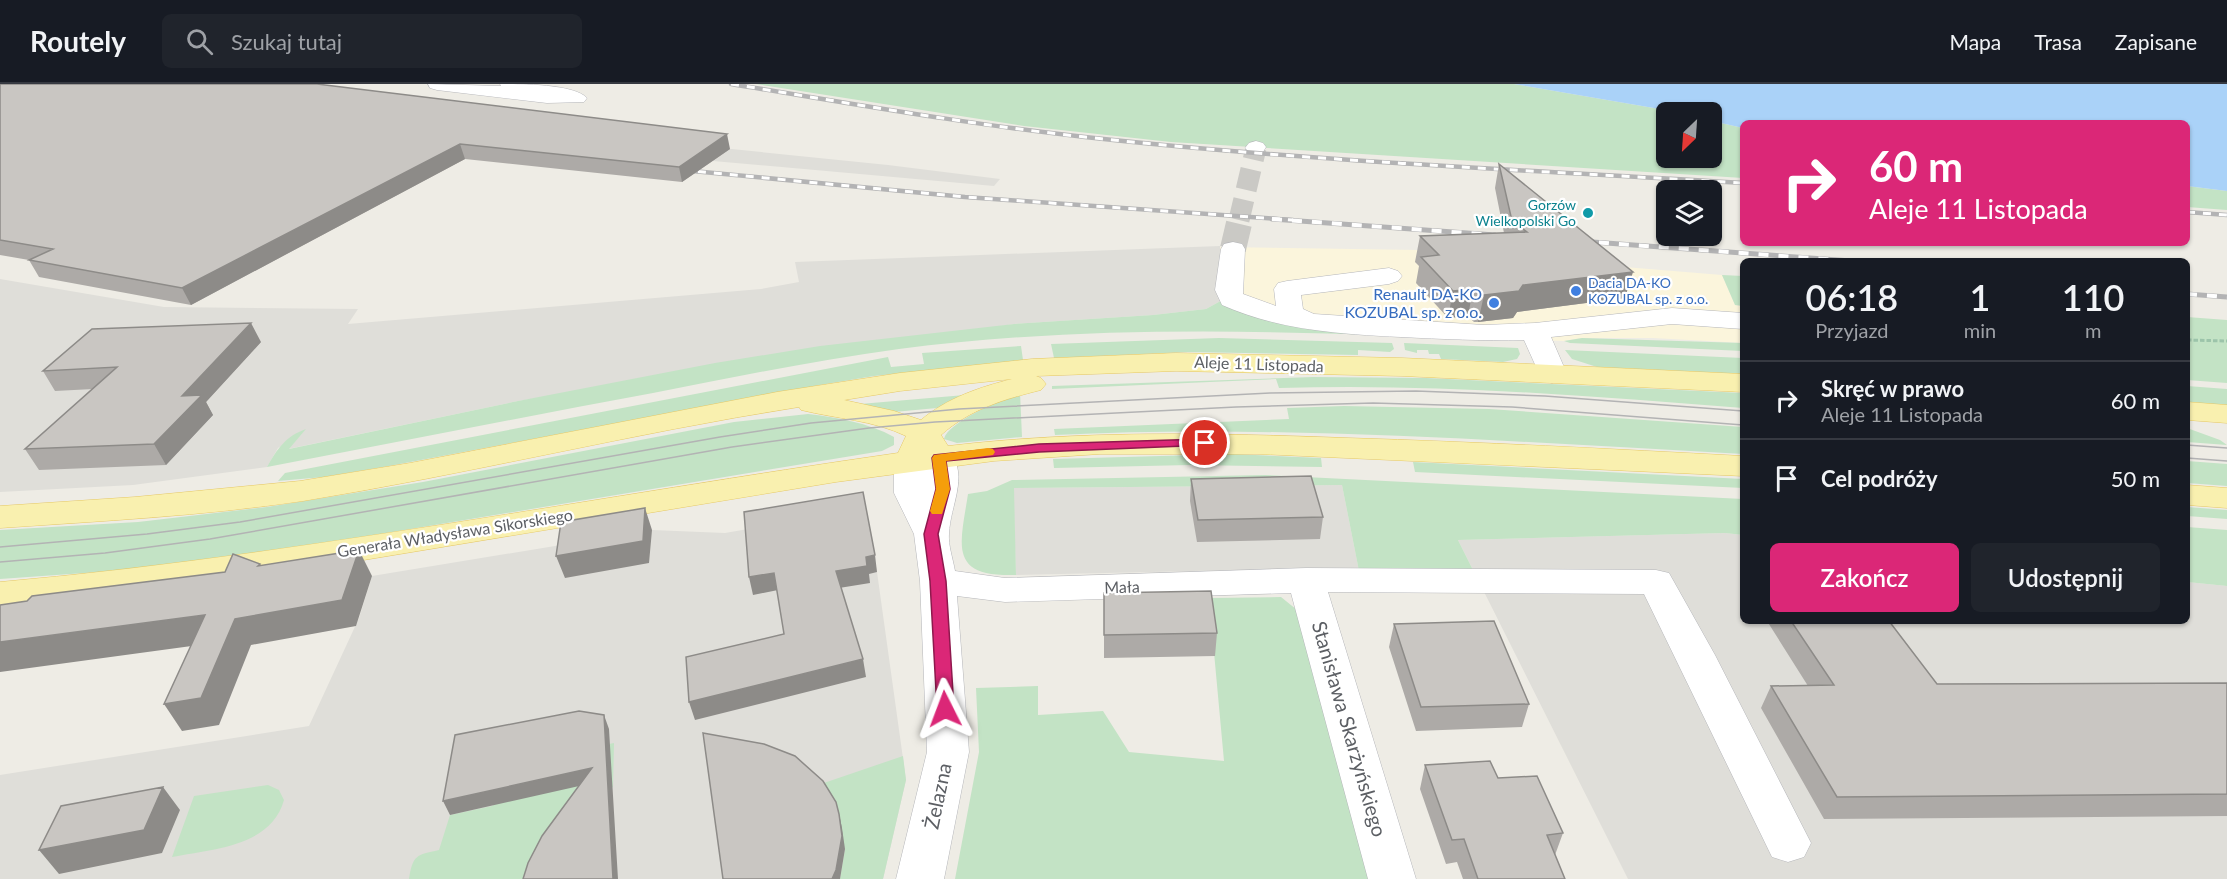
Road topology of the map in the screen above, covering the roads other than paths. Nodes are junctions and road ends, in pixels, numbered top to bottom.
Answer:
1 (437, 84) edge
2 (509, 84) edge
3 (1233, 249) tunnel mouth
4 (1389, 276) dead end
5 (1308, 321) junction
6 (1740, 321) edge
7 (1535, 331) junction
8 (1253, 365) junction
9 (1552, 374) junction
10 (1740, 383) edge
11 (777, 401) junction
12 (2190, 411) edge
13 (2226, 415) edge
14 (924, 451) junction
15 (1740, 466) edge
16 (2190, 495) edge
17 (2227, 498) edge
18 (0, 517) edge
19 (1306, 580) junction
20 (938, 581) junction
21 (0, 595) edge
22 (1788, 843) dead end
23 (920, 879) edge
24 (1392, 879) edge

1 - 2 street
3 - 5 street
4 - 5 street
5 - 7 street
6 - 7 street
7 - 9 street
8 - 9 main road, Aleje 11 Listopada
8 - 11 main road, Aleje 11 Listopada
8 - 14 main road
9 - 10 main road, Aleje 11 Listopada
11 - 14 main road
11 - 18 main road
12 - 13 main road
14 - 15 main road
14 - 20 street, Żelazna
14 - 21 main road, Generała Władysława Sikorskiego
16 - 17 main road
19 - 20 street, Mała
19 - 22 street, Mała
19 - 24 street, Stanisława Skarżyńskiego
20 - 23 street, Żelazna

